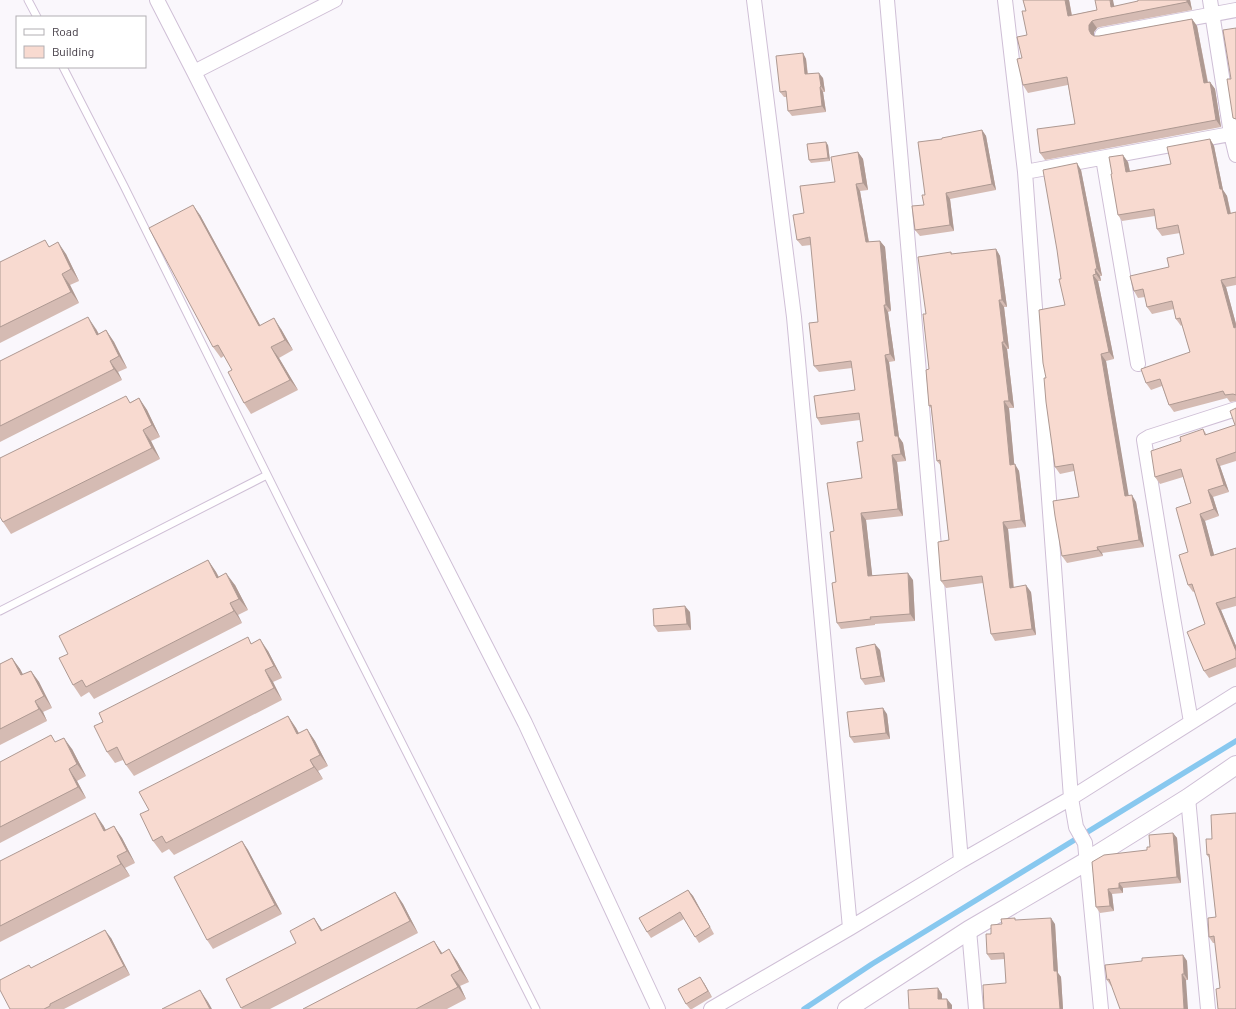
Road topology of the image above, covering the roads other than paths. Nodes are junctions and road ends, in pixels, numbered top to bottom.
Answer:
1 (28, 0) edge
2 (157, 0) edge
3 (335, 0) edge
4 (754, 0) edge
5 (887, 0) edge
6 (1005, 0) edge
7 (1211, 7) edge
8 (1236, 10) edge
9 (36, 16) edge
10 (1102, 35) edge
11 (64, 68) edge
12 (194, 72) junction
13 (1234, 134) edge
14 (1236, 155) edge
15 (1104, 158) junction
16 (1025, 172) junction
17 (1138, 364) dead end
18 (1236, 409) edge
19 (267, 475) junction
20 (0, 611) edge
21 (1236, 694) edge
22 (1191, 722) junction
23 (1236, 765) edge
24 (1070, 798) junction
25 (1188, 798) junction
26 (961, 861) junction
27 (1087, 861) junction
28 (850, 928) junction
29 (969, 930) junction
30 (853, 1007) edge
31 (536, 1009) edge
32 (658, 1009) edge
33 (711, 1009) edge
34 (976, 1009) edge
35 (1101, 1009) edge
36 (1208, 1009) edge

1 - 9 lane
2 - 12 street
3 - 12 street
4 - 28 street
5 - 26 street
6 - 16 street
7 - 8 street
7 - 10 street
7 - 13 street
11 - 19 lane
12 - 32 street
13 - 14 street
13 - 15 street
15 - 16 street
15 - 17 street
16 - 24 street
18 - 22 street
19 - 20 lane
19 - 31 lane
21 - 22 street
22 - 24 street
23 - 25 street
24 - 26 street
24 - 27 street
25 - 27 street
25 - 36 street
26 - 28 street
27 - 29 street
27 - 35 street
28 - 33 street
29 - 30 street
29 - 34 street

